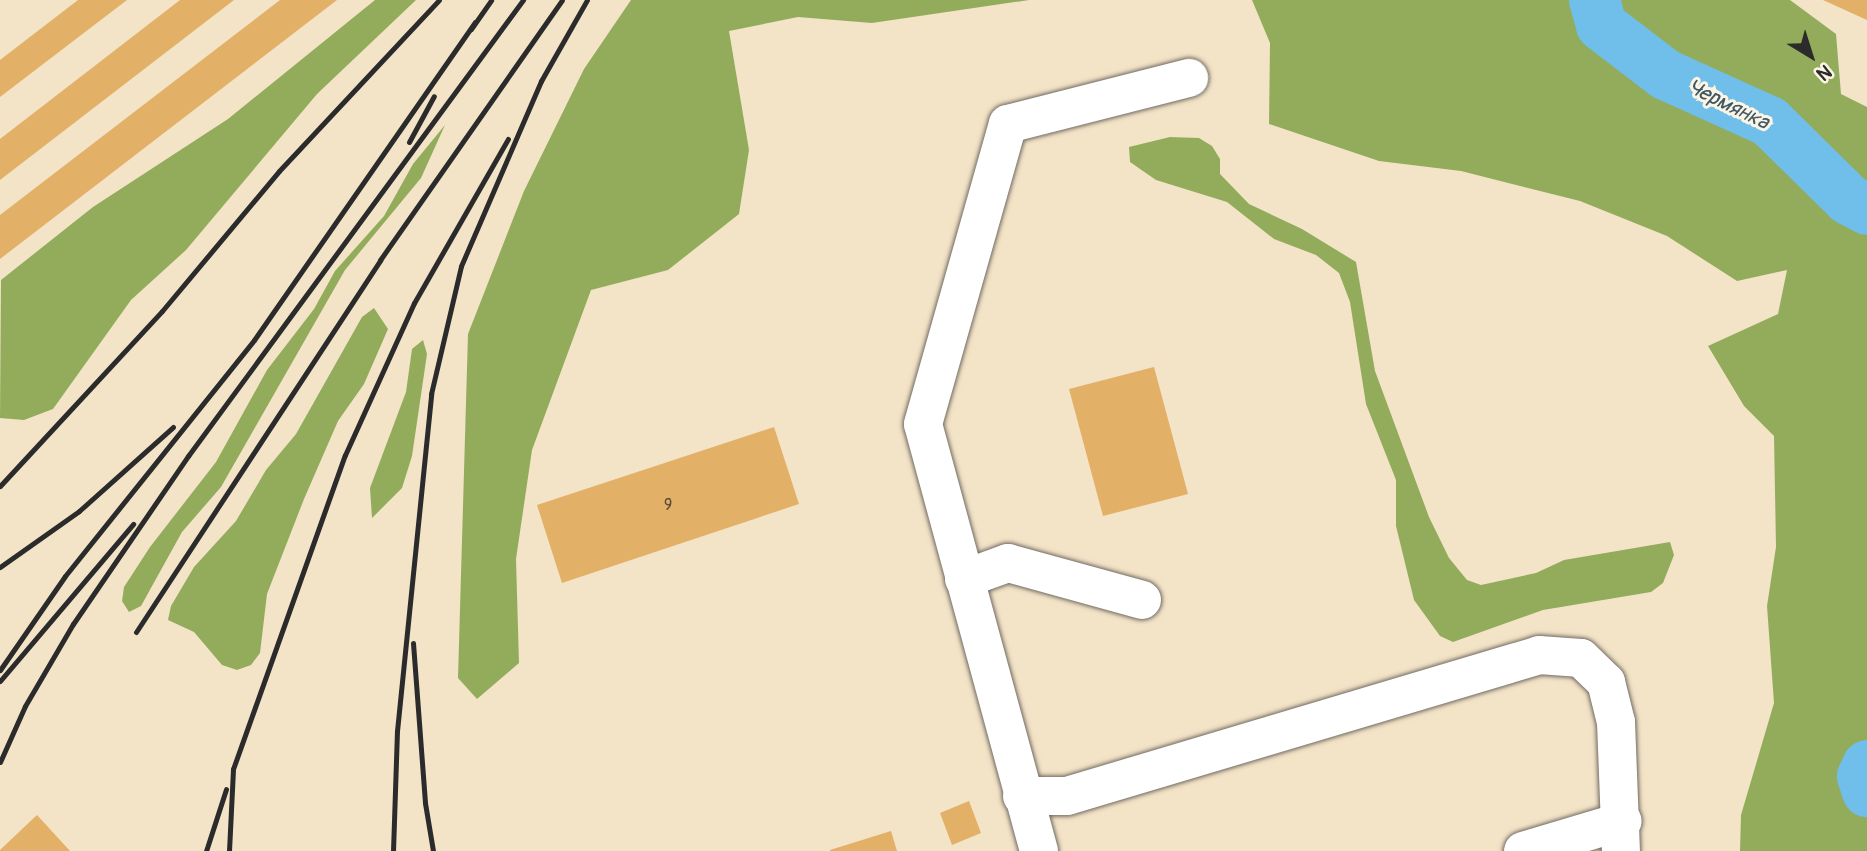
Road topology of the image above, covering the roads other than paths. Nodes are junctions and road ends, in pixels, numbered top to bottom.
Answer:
1 (1189, 78) dead end
2 (964, 579) junction
3 (1142, 600) dead end
4 (1022, 796) junction
5 (1622, 836) edge
6 (1040, 851) edge
7 (1523, 851) edge

1 - 2 lane
2 - 3 lane
2 - 4 lane
4 - 5 lane
4 - 6 lane
5 - 7 lane

